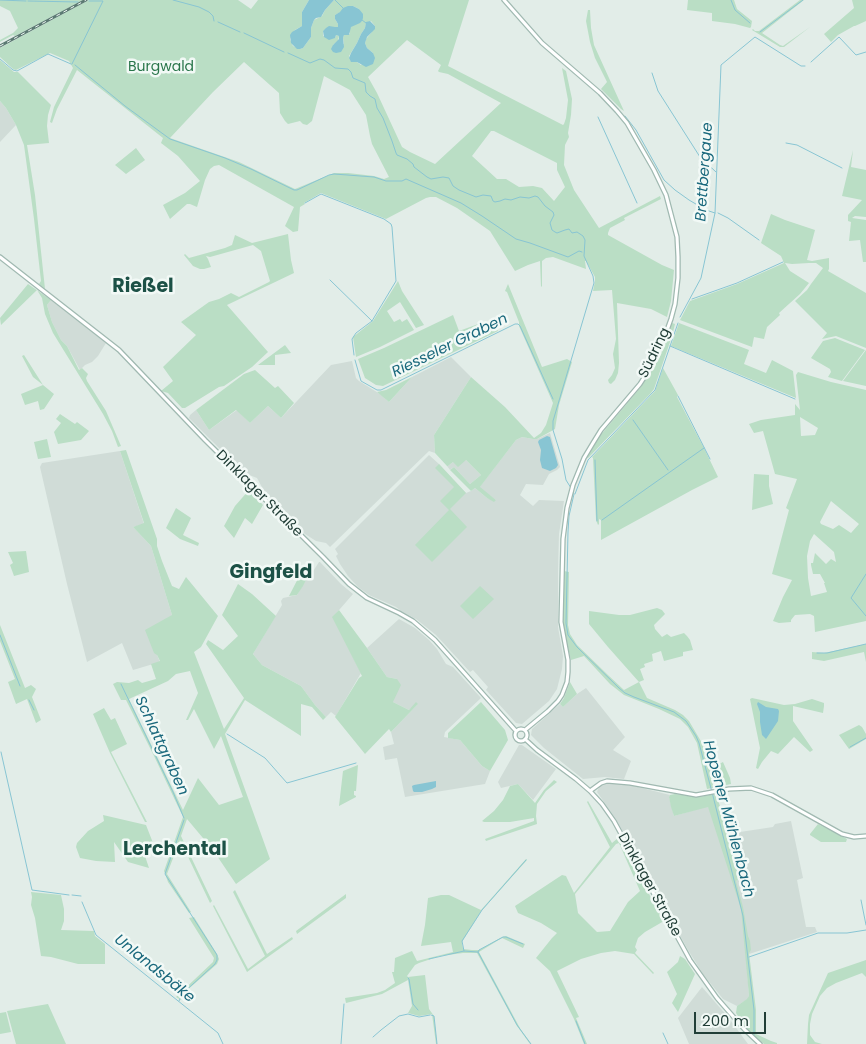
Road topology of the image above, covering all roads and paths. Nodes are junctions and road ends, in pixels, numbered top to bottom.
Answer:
1 (504, 0) edge
2 (0, 258) edge
3 (526, 730) junction
4 (516, 731) junction
5 (525, 739) junction
6 (590, 791) junction
7 (866, 836) edge
8 (758, 1043) edge

1 - 3 main road, Südring
2 - 4 main road, Dinklager Straße
3 - 4 main road
3 - 5 main road
4 - 5 main road
5 - 6 main road, Dinklager Straße
6 - 7 main road
6 - 8 main road, Dinklager Straße

